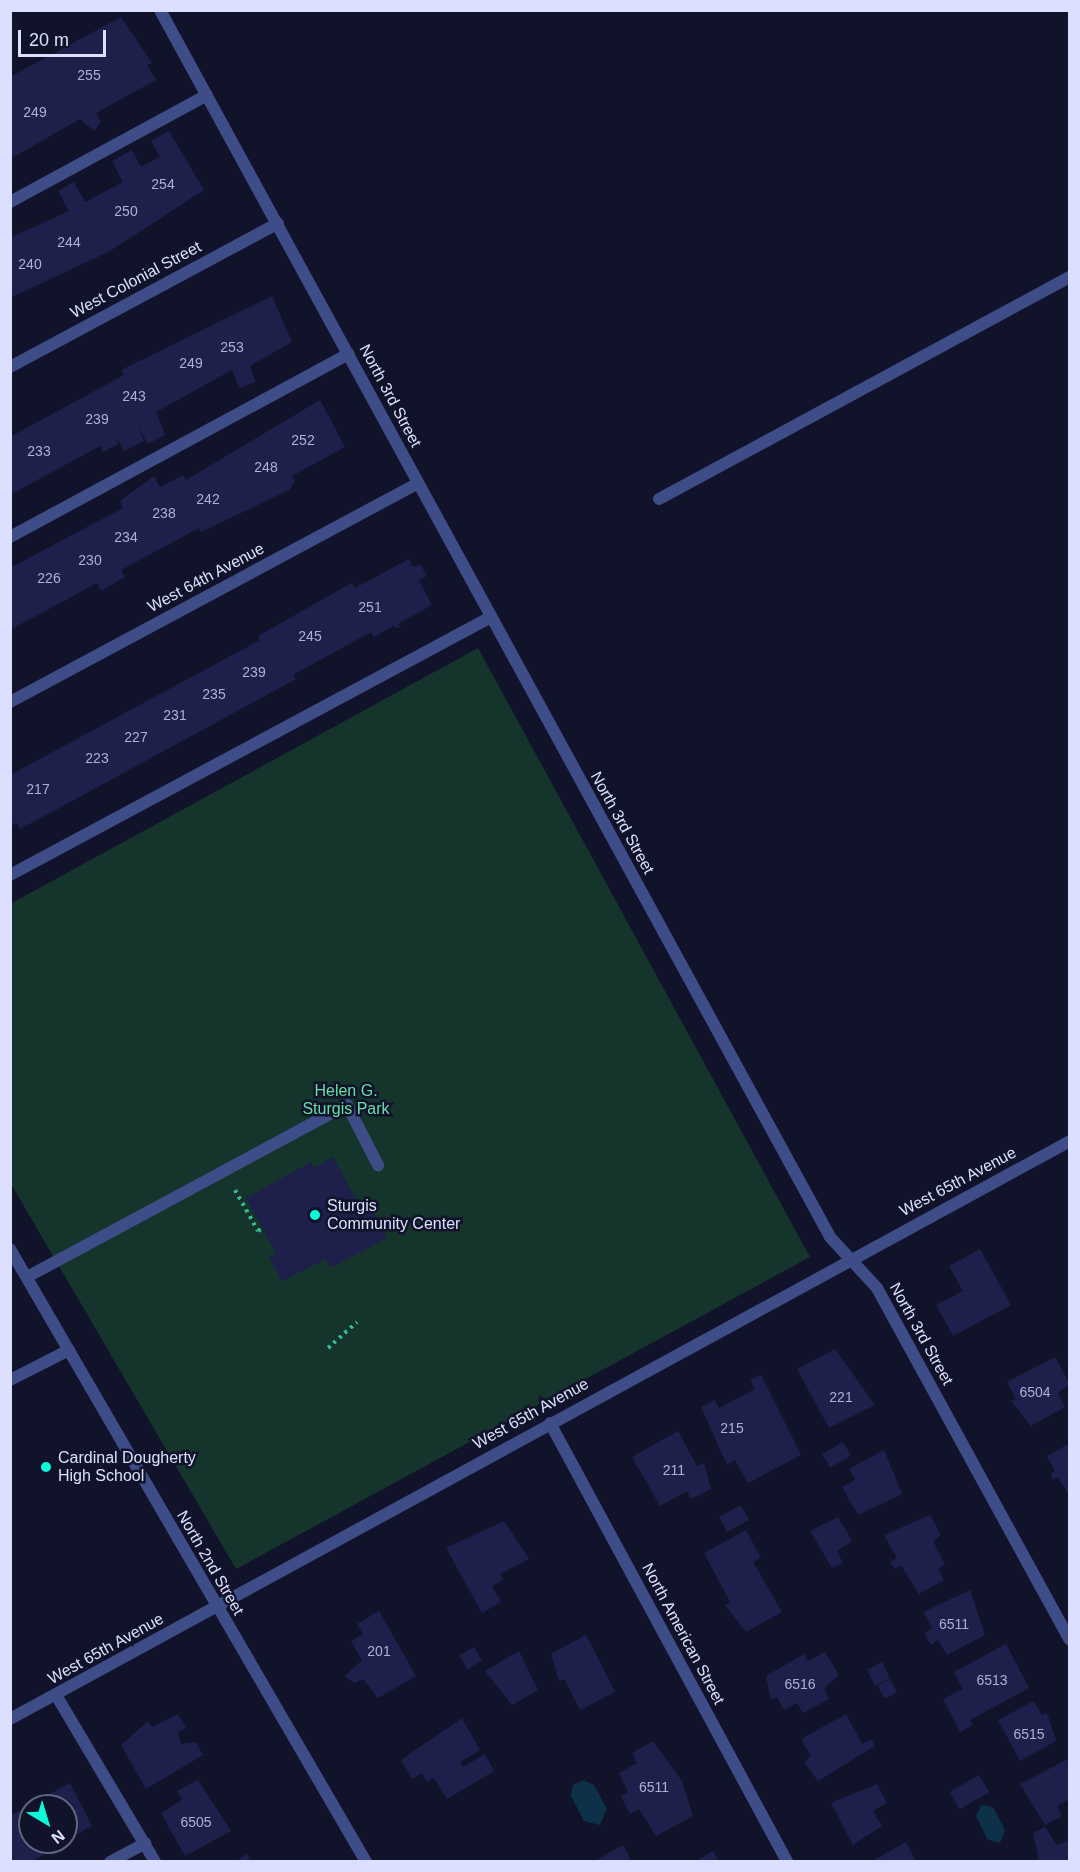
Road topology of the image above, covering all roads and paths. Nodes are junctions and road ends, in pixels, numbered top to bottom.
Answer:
1 (160, 10) edge
2 (207, 95) junction
3 (10, 202) edge
4 (278, 223) junction
5 (1070, 277) edge
6 (349, 354) junction
7 (10, 367) edge
8 (418, 483) junction
9 (659, 499) dead end
10 (10, 537) edge
11 (490, 617) junction
12 (10, 702) edge
13 (10, 875) edge
14 (1070, 1141) edge
15 (378, 1165) dead end
16 (225, 1170) junction
17 (263, 1228) dead end
18 (10, 1249) edge
19 (849, 1260) junction
20 (27, 1277) junction
21 (357, 1322) dead end
22 (328, 1347) dead end
23 (69, 1350) junction
24 (10, 1380) edge
25 (550, 1423) junction
26 (216, 1606) junction
27 (1070, 1640) edge
28 (56, 1695) junction
29 (10, 1719) edge
30 (145, 1843) junction
31 (110, 1862) edge
32 (155, 1862) edge
33 (366, 1862) edge
34 (787, 1862) edge

1 - 2 street, North 3rd Street
2 - 3 street
2 - 4 street, North 3rd Street
4 - 6 street, North 3rd Street
4 - 7 street, West Colonial Street
5 - 9 street
6 - 8 street, North 3rd Street
6 - 10 street
8 - 11 street, North 3rd Street
8 - 12 street, West 64th Avenue
11 - 13 street
11 - 19 street, North 3rd Street
14 - 19 street, West 65th Avenue
15 - 16 street
16 - 17 path
16 - 20 street
18 - 20 street, North 2nd Street
19 - 25 street, West 65th Avenue
19 - 27 street, North 3rd Street
20 - 23 street, North 2nd Street
21 - 22 path
23 - 24 street
23 - 26 street, North 2nd Street
25 - 26 street, West 65th Avenue
25 - 34 street, North American Street
26 - 28 street, West 65th Avenue
26 - 33 street, North 2nd Street
28 - 29 street, West 65th Avenue
28 - 30 street
30 - 31 street
30 - 32 street

